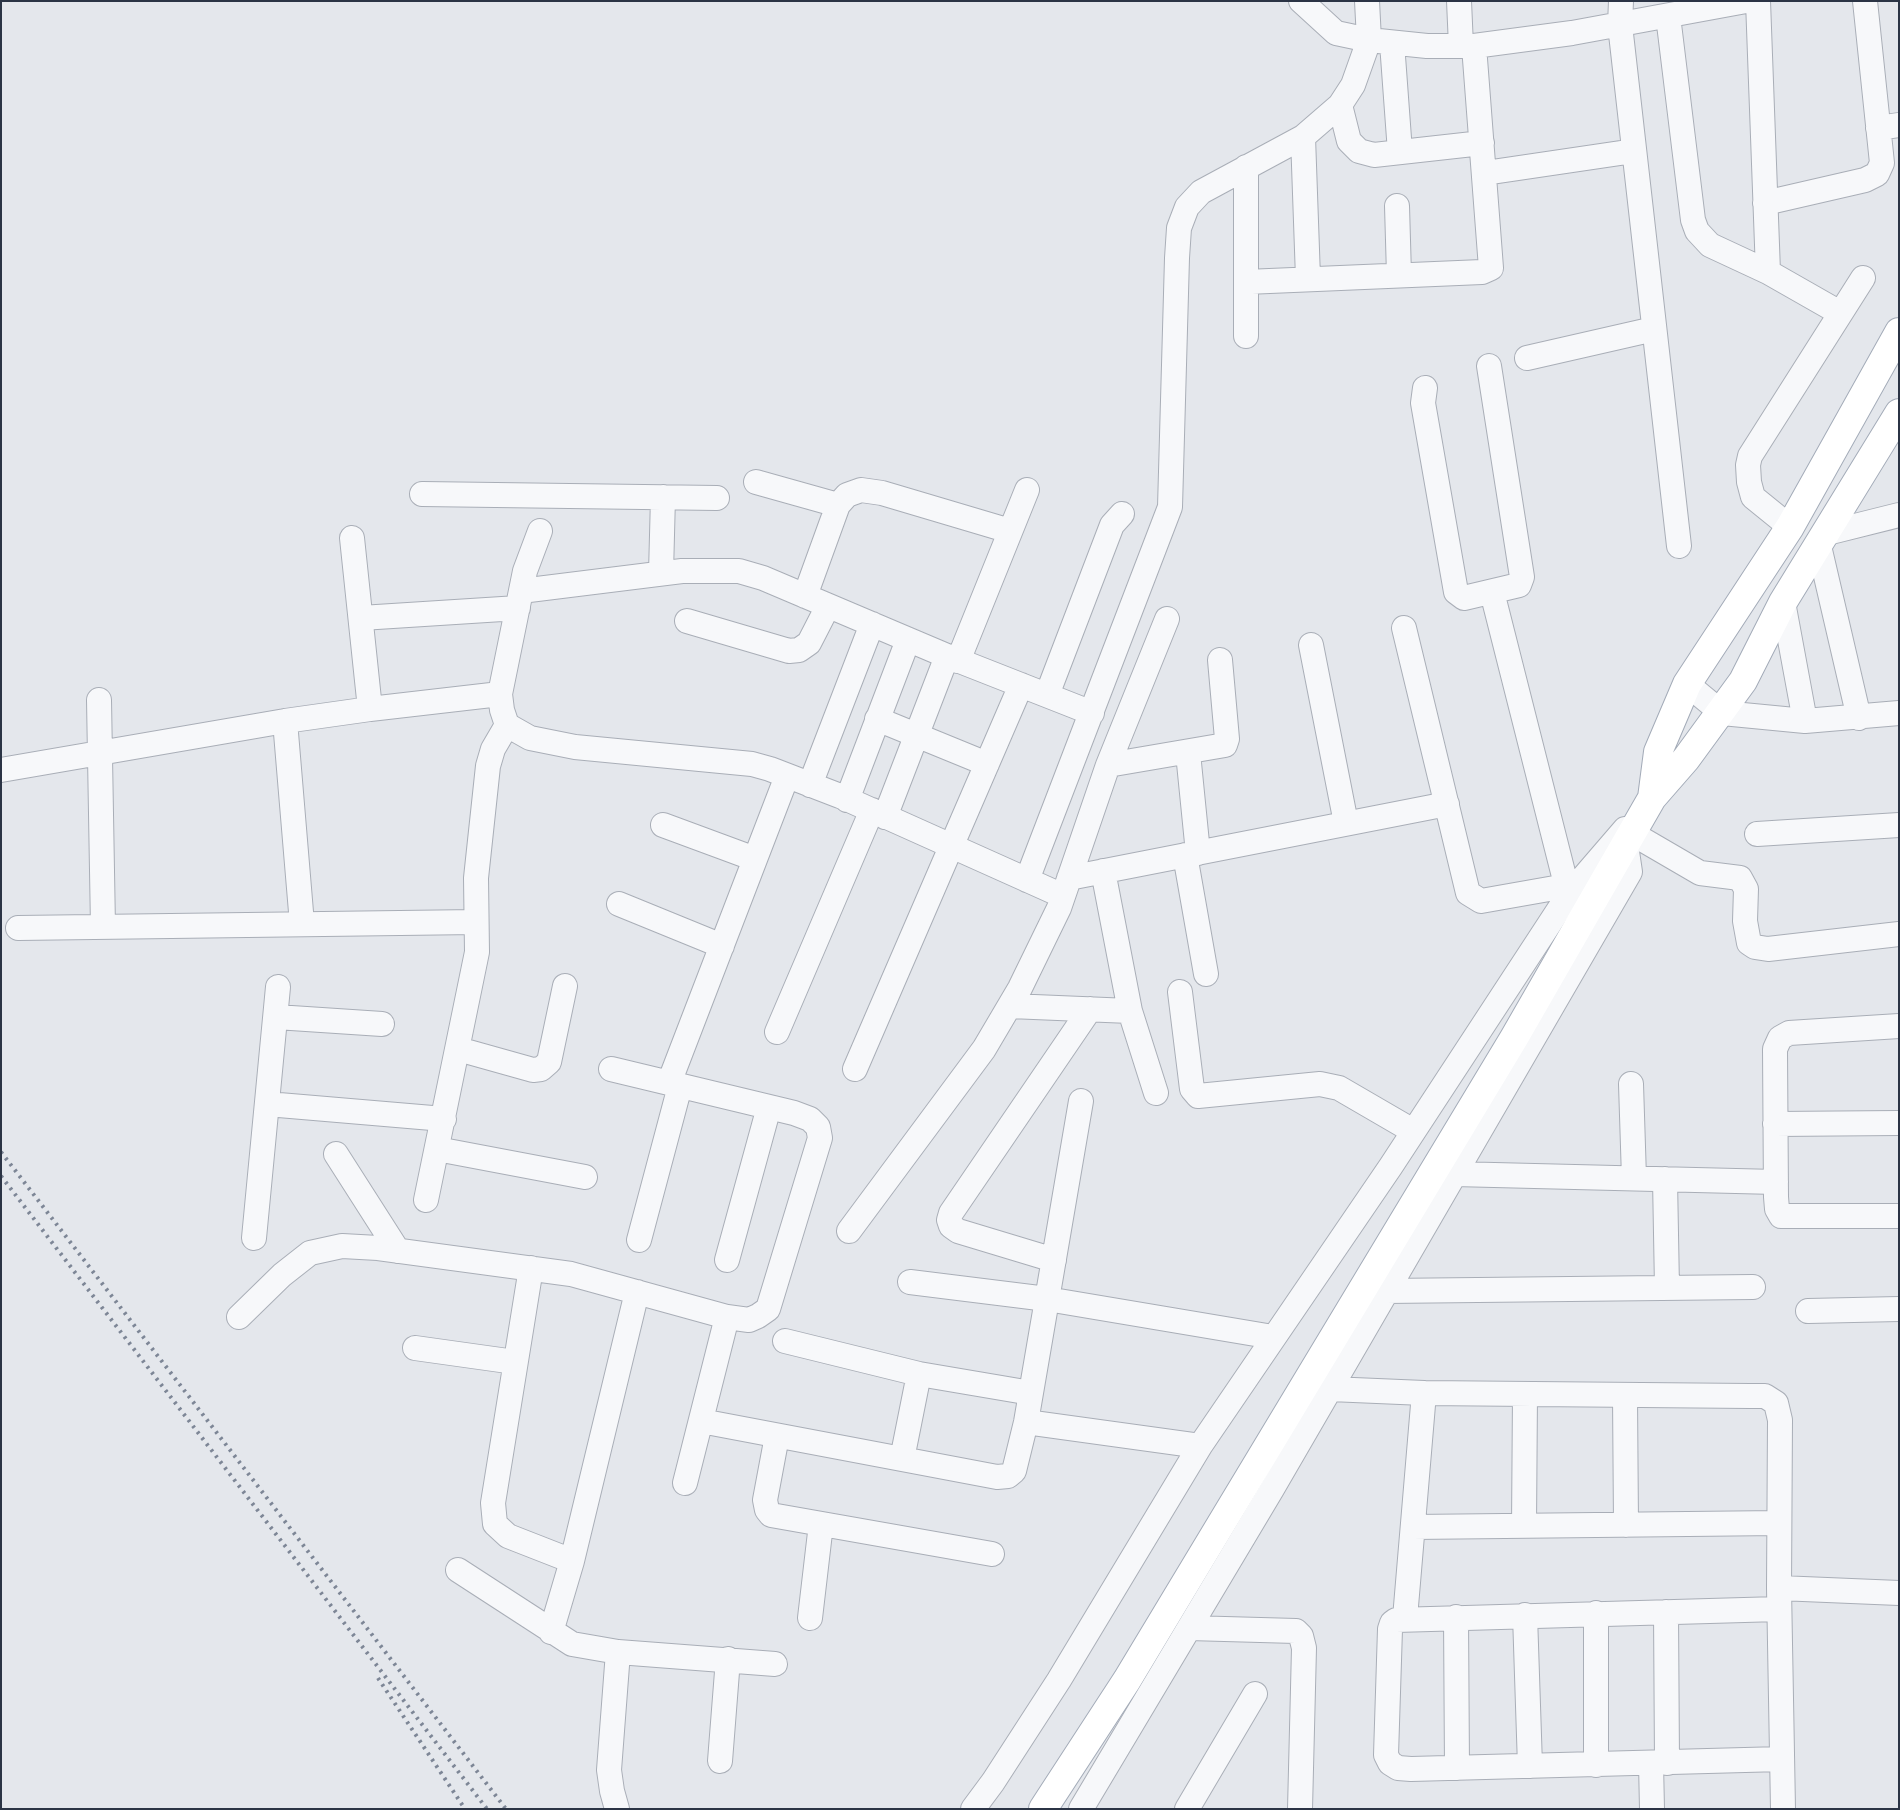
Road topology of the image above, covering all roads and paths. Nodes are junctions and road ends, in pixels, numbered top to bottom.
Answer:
1 (1300, 1) edge
2 (1367, 1) edge
3 (1459, 1) edge
4 (1621, 1) edge
5 (1746, 1) edge
6 (1758, 1) edge
7 (1865, 1) edge
8 (1668, 16) junction
9 (1620, 25) junction
10 (1369, 40) junction
11 (1392, 42) junction
12 (1467, 46) junction
13 (1340, 105) junction
14 (1888, 127) edge
15 (1303, 137) junction
16 (1482, 143) junction
17 (1634, 151) junction
18 (1400, 152) junction
19 (1246, 167) junction
20 (1485, 173) junction
21 (1765, 203) junction
22 (1397, 206) dead end
23 (1768, 272) junction
24 (1400, 275) junction
25 (1308, 278) junction
26 (1863, 278) dead end
27 (1246, 282) junction
28 (1840, 313) junction
29 (1654, 329) junction
30 (1899, 332) edge
31 (1246, 336) dead end
32 (1527, 358) dead end
33 (1489, 366) dead end
34 (1425, 388) dead end
35 (1899, 413) edge
36 (756, 482) dead end
37 (1027, 490) dead end
38 (422, 494) dead end
39 (663, 497) junction
40 (717, 498) dead end
41 (838, 505) junction
42 (1122, 514) dead end
43 (1899, 515) edge
44 (1790, 527) junction
45 (540, 531) dead end
46 (1010, 531) junction
47 (352, 538) dead end
48 (1823, 539) junction
49 (1679, 546) dead end
50 (661, 574) junction
51 (1492, 592) junction
52 (805, 596) junction
53 (519, 599) junction
54 (1783, 602) junction
55 (828, 606) junction
56 (361, 618) junction
57 (1167, 619) dead end
58 (687, 621) dead end
59 (872, 624) junction
60 (1404, 628) dead end
61 (908, 640) junction
62 (1311, 645) dead end
63 (952, 658) junction
64 (1220, 660) dead end
65 (1687, 684) junction
66 (1021, 685) junction
67 (500, 694) junction
68 (1046, 695) junction
69 (99, 700) dead end
70 (370, 709) junction
71 (1722, 712) junction
72 (1092, 713) junction
73 (1899, 713) edge
74 (1859, 718) junction
75 (877, 719) junction
76 (285, 721) junction
77 (1805, 721) junction
78 (507, 725) junction
79 (916, 736) junction
80 (100, 752) junction
81 (1188, 753) junction
82 (987, 764) junction
83 (1108, 765) junction
84 (1, 770) edge
85 (787, 776) junction
86 (810, 785) junction
87 (1652, 798) junction
88 (847, 800) junction
89 (1447, 804) junction
90 (878, 814) junction
91 (1346, 823) junction
92 (663, 825) dead end
93 (1899, 825) edge
94 (1757, 834) dead end
95 (1630, 840) junction
96 (951, 846) junction
97 (1191, 854) junction
98 (755, 859) junction
99 (1103, 871) junction
100 (1027, 880) junction
101 (1066, 887) junction
102 (1568, 890) junction
103 (619, 904) dead end
104 (476, 922) junction
105 (302, 924) junction
106 (103, 927) junction
107 (18, 928) dead end
108 (1577, 928) junction
109 (1899, 934) edge
110 (722, 946) junction
111 (1206, 974) dead end
112 (565, 986) dead end
113 (278, 987) dead end
114 (1180, 992) dead end
115 (1010, 1006) junction
116 (1090, 1009) junction
117 (1130, 1011) junction
118 (276, 1017) junction
119 (382, 1024) dead end
120 (1899, 1026) edge
121 (777, 1032) dead end
122 (458, 1049) junction
123 (611, 1069) dead end
124 (855, 1069) dead end
125 (674, 1084) junction
126 (1631, 1084) dead end
127 (1156, 1092) dead end
128 (1081, 1101) dead end
129 (267, 1104) junction
130 (769, 1107) junction
131 (444, 1118) junction
132 (1899, 1123) edge
133 (1775, 1124) junction
134 (1413, 1131) junction
135 (437, 1149) junction
136 (336, 1154) dead end
137 (1454, 1174) junction
138 (586, 1177) dead end
139 (1634, 1178) junction
140 (1665, 1179) junction
141 (1776, 1182) junction
142 (426, 1200) dead end
143 (1899, 1216) edge
144 (849, 1231) dead end
145 (254, 1238) dead end
146 (639, 1240) dead end
147 (398, 1251) junction
148 (726, 1260) dead end
149 (1054, 1260) junction
150 (530, 1268) junction
151 (910, 1282) dead end
152 (1753, 1286) dead end
153 (1667, 1288) junction
154 (637, 1292) junction
155 (1386, 1292) junction
156 (1047, 1299) junction
157 (1899, 1310) edge
158 (1808, 1311) dead end
159 (239, 1317) dead end
160 (727, 1317) junction
161 (1273, 1337) junction
162 (784, 1341) dead end
163 (414, 1348) dead end
164 (515, 1362) junction
165 (919, 1374) junction
166 (1330, 1389) junction
167 (1031, 1393) junction
168 (1424, 1393) junction
169 (1525, 1394) junction
170 (1625, 1396) junction
171 (701, 1421) junction
172 (1026, 1422) junction
173 (777, 1436) junction
174 (1200, 1446) junction
175 (902, 1459) junction
176 (685, 1484) dead end
177 (1779, 1523) junction
178 (821, 1524) junction
179 (1626, 1525) junction
180 (1524, 1526) junction
181 (1413, 1527) junction
182 (992, 1554) dead end
183 (572, 1561) junction
184 (458, 1570) dead end
185 (1899, 1593) edge
186 (1779, 1598) junction
187 (1666, 1612) junction
188 (1596, 1613) junction
189 (1525, 1615) junction
190 (1456, 1617) junction
191 (810, 1618) dead end
192 (1405, 1618) junction
193 (1189, 1628) junction
194 (551, 1632) junction
195 (618, 1652) junction
196 (728, 1659) junction
197 (775, 1664) dead end
198 (1255, 1694) dead end
199 (1782, 1759) junction
200 (720, 1761) dead end
201 (1659, 1763) junction
202 (1596, 1764) junction
203 (1530, 1766) junction
204 (1457, 1768) junction
205 (617, 1809) edge
206 (973, 1809) edge
207 (1043, 1809) edge
208 (1081, 1809) edge
209 (1187, 1809) edge
210 (1300, 1809) edge
211 (1652, 1809) edge
212 (1783, 1809) edge

1 - 10 street
2 - 10 street
3 - 12 street
4 - 9 street
5 - 8 street
6 - 21 street
7 - 14 street
8 - 9 street
8 - 23 street
9 - 12 street
9 - 17 street
10 - 11 street
10 - 13 street
11 - 12 street
11 - 18 street
12 - 16 street
13 - 15 street
13 - 18 street
14 - 21 street
15 - 19 street
15 - 25 street
16 - 18 street
16 - 20 street
17 - 20 street
17 - 29 street
19 - 27 street
19 - 72 street
20 - 24 street
21 - 23 street
22 - 24 street
23 - 28 street
24 - 25 street
25 - 27 street
26 - 28 street
27 - 31 street
28 - 44 street
29 - 32 street
29 - 49 street
30 - 44 main road
33 - 51 street
34 - 51 street
35 - 48 main road
36 - 41 street
37 - 46 street
38 - 39 street
39 - 40 street
39 - 50 street
41 - 46 street
41 - 52 street
42 - 68 street
43 - 48 street
44 - 65 main road
45 - 53 street
46 - 63 street
47 - 56 street
48 - 54 main road
48 - 74 street
50 - 52 street
50 - 53 street
51 - 102 street
52 - 55 street
53 - 56 street
53 - 67 street
54 - 71 main road
54 - 77 street
55 - 58 street
55 - 59 street
56 - 70 street
57 - 83 street
59 - 61 street
59 - 86 street
60 - 89 street
61 - 63 street
61 - 75 street
62 - 91 street
63 - 66 street
63 - 79 street
64 - 81 street
65 - 71 street
65 - 87 main road
66 - 68 street
66 - 82 street
67 - 70 street
67 - 78 street
68 - 72 street
69 - 80 street
70 - 76 street
71 - 77 street
71 - 87 main road
72 - 100 street
73 - 74 street
74 - 77 street
75 - 79 street
75 - 88 street
76 - 80 street
76 - 105 street
78 - 85 street
78 - 104 street
79 - 82 street
79 - 90 street
80 - 84 street
80 - 106 street
81 - 83 street
81 - 97 street
82 - 96 street
83 - 101 street
85 - 86 street
85 - 98 street
86 - 88 street
87 - 95 main road
87 - 102 street
88 - 90 street
89 - 91 street
89 - 102 street
90 - 96 street
90 - 121 street
91 - 97 street
92 - 98 street
93 - 94 street
95 - 108 main road
95 - 109 street
95 - 137 street
96 - 100 street
96 - 124 street
97 - 99 street
97 - 111 street
98 - 110 street
99 - 101 street
99 - 117 street
100 - 101 street
101 - 115 street
102 - 108 street
102 - 134 street
103 - 110 street
104 - 105 street
104 - 122 street
105 - 106 street
106 - 107 street
108 - 207 main road
110 - 125 street
112 - 122 street
113 - 118 street
114 - 134 street
115 - 116 street
115 - 144 street
116 - 117 street
116 - 149 street
117 - 127 street
118 - 119 street
118 - 129 street
120 - 133 street
122 - 131 street
123 - 125 street
125 - 130 street
125 - 146 street
126 - 139 street
128 - 149 street
129 - 131 street
129 - 145 street
130 - 148 street
130 - 160 street
131 - 135 street
132 - 133 street
133 - 141 street
134 - 161 street
135 - 138 street
135 - 142 street
136 - 147 street
137 - 139 street
137 - 155 street
139 - 140 street
140 - 141 street
140 - 153 street
141 - 143 street
147 - 150 street
147 - 159 street
149 - 156 street
150 - 154 street
150 - 164 street
151 - 156 street
152 - 153 street
153 - 155 street
154 - 160 street
154 - 183 street
155 - 166 street
156 - 161 street
156 - 167 street
157 - 158 street
160 - 171 street
161 - 174 street
162 - 165 street
163 - 164 street
164 - 183 street
165 - 167 street
165 - 175 street
166 - 168 street
166 - 193 street
167 - 172 street
168 - 169 street
168 - 181 street
169 - 170 street
169 - 180 street
170 - 177 street
170 - 179 street
171 - 173 street
171 - 176 street
172 - 174 street
172 - 175 street
173 - 175 street
173 - 178 street
174 - 206 street
177 - 179 street
177 - 186 street
178 - 182 street
178 - 191 street
179 - 180 street
180 - 181 street
181 - 192 street
183 - 194 street
184 - 194 street
185 - 186 street
186 - 187 street
186 - 199 street
187 - 188 street
187 - 201 street
188 - 189 street
188 - 202 street
189 - 190 street
189 - 203 street
190 - 192 street
190 - 204 street
192 - 204 street
193 - 208 street
193 - 210 street
194 - 195 street
195 - 196 street
195 - 205 street
196 - 197 street
196 - 200 street
198 - 209 street
199 - 201 street
199 - 212 street
201 - 202 street
201 - 211 street
202 - 203 street
203 - 204 street

